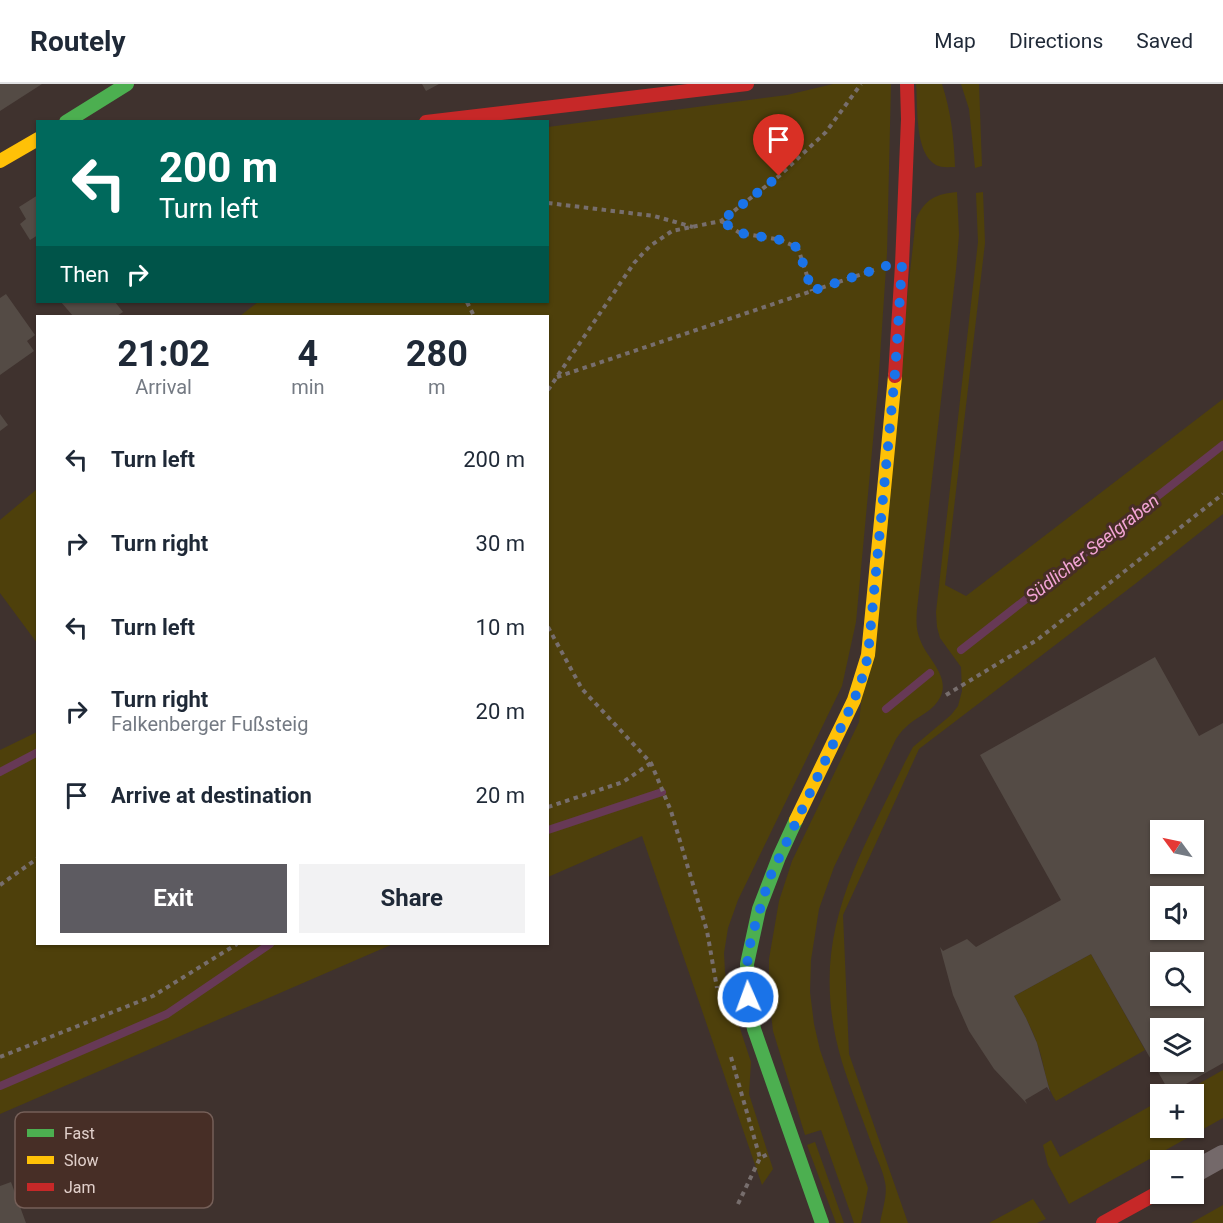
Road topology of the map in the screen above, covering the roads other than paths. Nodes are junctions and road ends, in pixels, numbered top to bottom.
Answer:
1 (127, 84) edge
2 (747, 84) edge
3 (907, 84) edge
4 (80, 118) edge
5 (443, 120) edge
6 (36, 140) edge
7 (0, 161) edge
8 (1223, 1156) edge
9 (1204, 1166) edge
10 (1150, 1197) edge
11 (822, 1223) edge
12 (1103, 1223) edge

1 - 4 street
2 - 5 street
3 - 11 street
6 - 7 street
8 - 9 street
10 - 12 street

